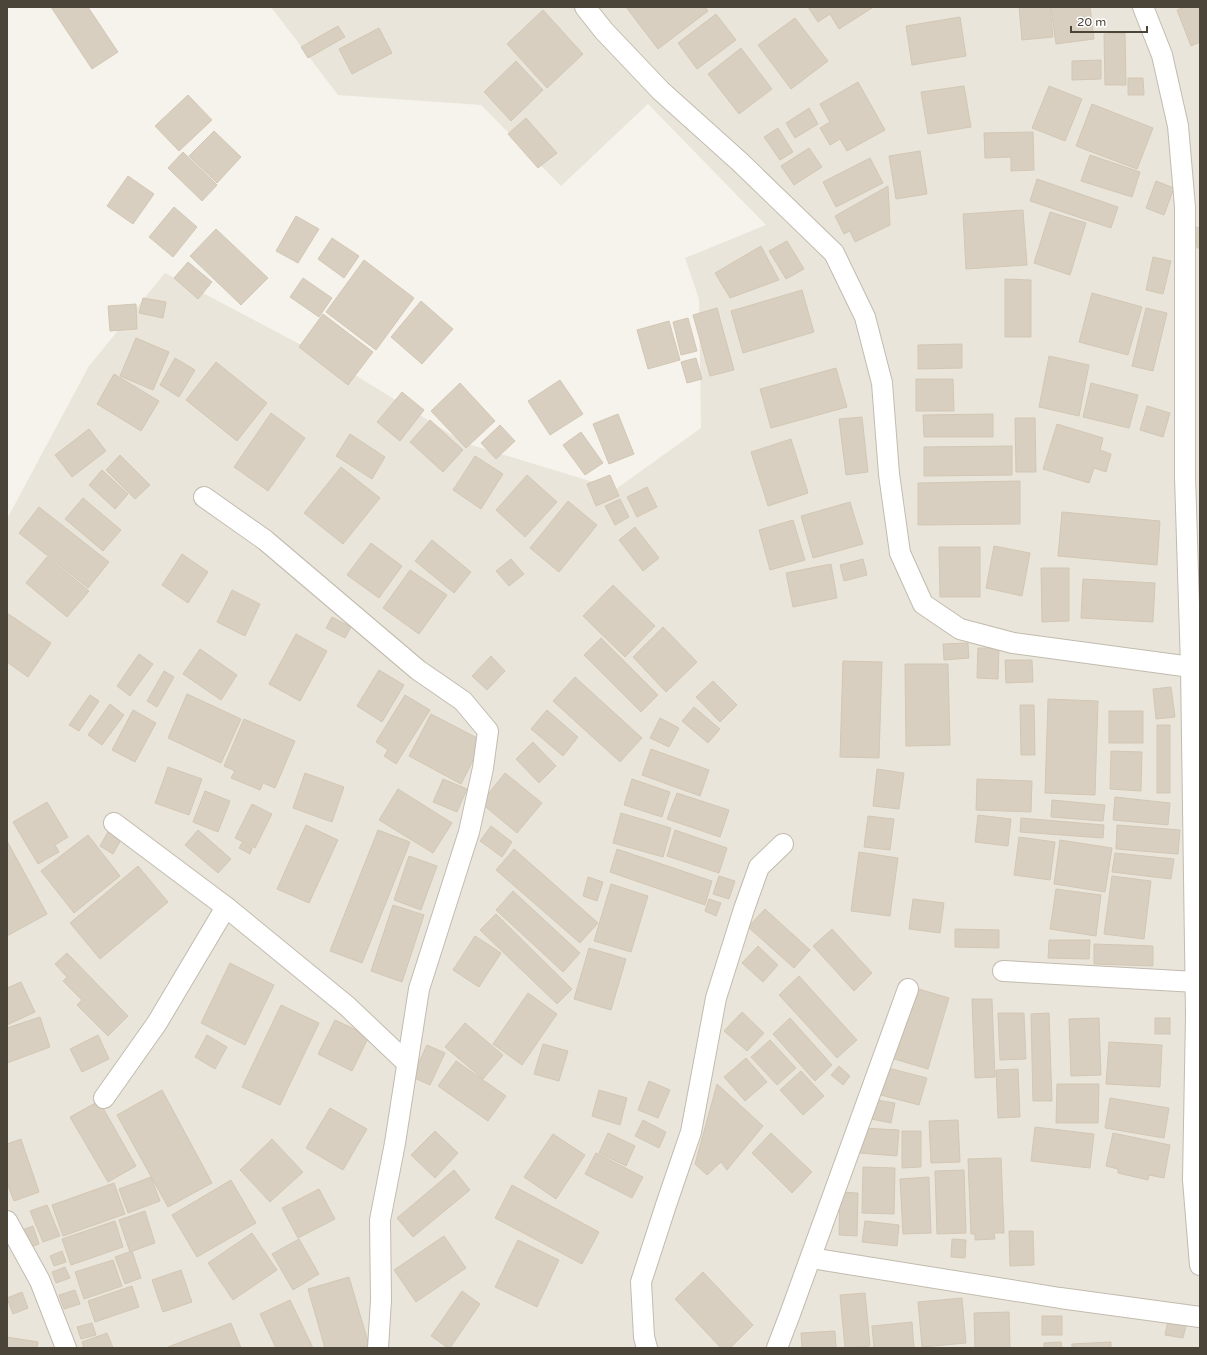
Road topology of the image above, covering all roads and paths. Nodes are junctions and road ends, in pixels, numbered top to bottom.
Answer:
1 (585, 7) edge
2 (1143, 7) edge
3 (1193, 293) edge
4 (204, 496) dead end
5 (1191, 667) junction
6 (114, 823) dead end
7 (783, 844) dead end
8 (226, 907) junction
9 (1003, 971) dead end
10 (1196, 982) junction
11 (908, 989) dead end
12 (1198, 1015) edge
13 (408, 1063) junction
14 (104, 1098) dead end
15 (7, 1221) edge
16 (811, 1258) junction
17 (1200, 1265) edge
18 (1200, 1317) edge
19 (66, 1348) edge
20 (378, 1348) edge
21 (647, 1348) edge
22 (777, 1348) edge

1 - 5 street
2 - 3 street
3 - 5 street
4 - 13 street
5 - 10 street
6 - 8 street
7 - 21 street
8 - 13 street
8 - 14 street
9 - 10 street
10 - 12 street
11 - 16 street
12 - 17 street
13 - 20 street
15 - 19 street
16 - 18 street
16 - 22 street

